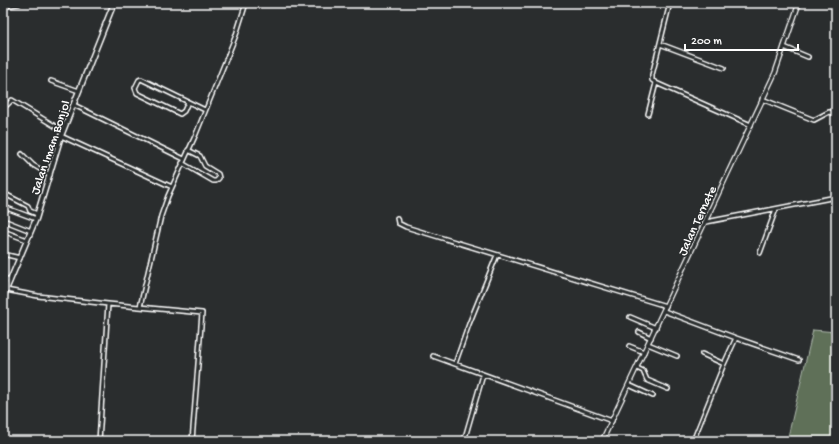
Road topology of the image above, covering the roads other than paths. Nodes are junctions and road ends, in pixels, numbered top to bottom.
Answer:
1 (19, 3) edge
2 (114, 3) edge
3 (246, 3) edge
4 (670, 3) edge
5 (799, 3) edge
6 (3, 6) edge
7 (660, 44) junction
8 (784, 47) junction
9 (808, 57) dead end
10 (724, 68) dead end
11 (51, 81) dead end
12 (656, 84) junction
13 (79, 91) junction
14 (762, 99) junction
15 (188, 102) junction
16 (3, 105) edge
17 (74, 105) junction
18 (205, 110) junction
19 (648, 114) dead end
20 (836, 114) edge
21 (751, 125) junction
22 (64, 131) junction
23 (61, 136) junction
24 (188, 150) junction
25 (22, 154) dead end
26 (184, 159) junction
27 (182, 163) junction
28 (50, 175) junction
29 (3, 183) edge
30 (172, 187) junction
31 (3, 193) edge
32 (836, 197) edge
33 (4, 207) dead end
34 (776, 209) junction
35 (37, 214) junction
36 (36, 218) junction
37 (397, 218) dead end
38 (3, 220) edge
39 (706, 222) junction
40 (3, 230) edge
41 (31, 231) junction
42 (27, 240) junction
43 (760, 253) dead end
44 (3, 254) edge
45 (497, 255) junction
46 (20, 258) junction
47 (3, 279) edge
48 (10, 281) junction
49 (6, 290) junction
50 (3, 297) edge
51 (108, 304) junction
52 (666, 306) junction
53 (140, 307) junction
54 (664, 311) junction
55 (630, 317) dead end
56 (656, 328) junction
57 (639, 332) dead end
58 (651, 338) junction
59 (736, 338) junction
60 (648, 344) junction
61 (629, 346) dead end
62 (644, 352) junction
63 (702, 354) dead end
64 (433, 356) dead end
65 (677, 356) dead end
66 (799, 360) dead end
67 (455, 364) junction
68 (724, 364) junction
69 (637, 368) junction
70 (483, 375) junction
71 (629, 385) junction
72 (668, 389) dead end
73 (653, 396) dead end
74 (612, 422) junction
75 (99, 441) edge
76 (192, 441) edge
77 (464, 441) edge
78 (602, 441) edge
79 (692, 441) edge

1 - 6 main road
2 - 13 main road, Jalan Imam Bonjol
3 - 18 street
4 - 7 street
5 - 8 street, Jalan Ternate
7 - 10 street
7 - 12 street
8 - 9 street
8 - 14 street, Jalan Ternate
11 - 13 street
12 - 19 street
12 - 21 street
13 - 17 main road, Jalan Imam Bonjol
14 - 20 street
14 - 21 street, Jalan Ternate
15 - 15 street
15 - 18 street
16 - 22 street
17 - 22 main road, Jalan Imam Bonjol
17 - 26 street
18 - 24 street
21 - 39 street, Jalan Ternate
22 - 23 main road, Jalan Imam Bonjol
23 - 28 main road, Jalan Imam Bonjol
23 - 30 street
24 - 26 street
24 - 27 street
25 - 28 street
26 - 27 street
27 - 30 street
28 - 35 main road, Jalan Imam Bonjol
29 - 31 street
30 - 53 street
31 - 35 street
32 - 34 street
33 - 36 street
34 - 39 street
34 - 43 street
35 - 36 main road, Jalan Imam Bonjol
36 - 41 main road, Jalan Imam Bonjol
37 - 45 street
38 - 41 street
39 - 52 street, Jalan Ternate
40 - 42 street
41 - 42 main road, Jalan Imam Bonjol
42 - 46 main road, Jalan Imam Bonjol
44 - 46 street
45 - 52 street
45 - 67 street
46 - 48 main road, Jalan Imam Bonjol
47 - 48 street
48 - 49 main road, Jalan Imam Bonjol
49 - 50 main road, Jalan Imam Bonjol
49 - 51 street
51 - 53 street
51 - 75 street
52 - 54 street, Jalan Ternate
53 - 76 street
54 - 56 street, Jalan Ternate
54 - 59 street
55 - 56 street
56 - 58 street, Jalan Ternate
57 - 58 street
58 - 60 street, Jalan Ternate
59 - 66 street
59 - 68 street
60 - 62 street, Jalan Ternate
60 - 65 street
61 - 62 street
62 - 69 street, Jalan Ternate
63 - 68 street
64 - 67 street
67 - 70 street
68 - 79 street
69 - 71 street, Jalan Ternate
69 - 72 street
70 - 74 street
70 - 77 street
71 - 73 street
71 - 74 street, Jalan Ternate
74 - 78 street, Jalan Ternate

